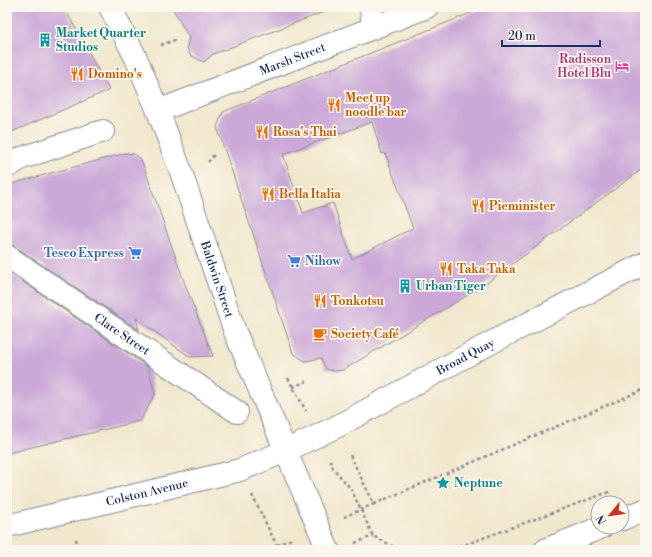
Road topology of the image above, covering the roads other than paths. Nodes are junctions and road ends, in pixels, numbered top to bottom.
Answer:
1 (110, 7) edge
2 (371, 7) edge
3 (426, 7) edge
4 (374, 28) junction
5 (158, 111) junction
6 (103, 131) dead end
7 (7, 167) edge
8 (7, 256) edge
9 (645, 263) edge
10 (237, 412) dead end
11 (285, 451) junction
12 (645, 510) edge
13 (630, 516) edge
14 (7, 526) edge
15 (590, 532) edge
16 (328, 550) edge
17 (545, 550) edge

1 - 5 street, Baldwin Street
2 - 4 street
3 - 4 street, Marsh Street
4 - 5 street, Marsh Street
5 - 11 street, Baldwin Street
6 - 7 street
8 - 10 street, Clare Street
9 - 11 street, Broad Quay
11 - 14 street, Colston Avenue
11 - 16 street, Baldwin Street
12 - 13 street
15 - 17 street

